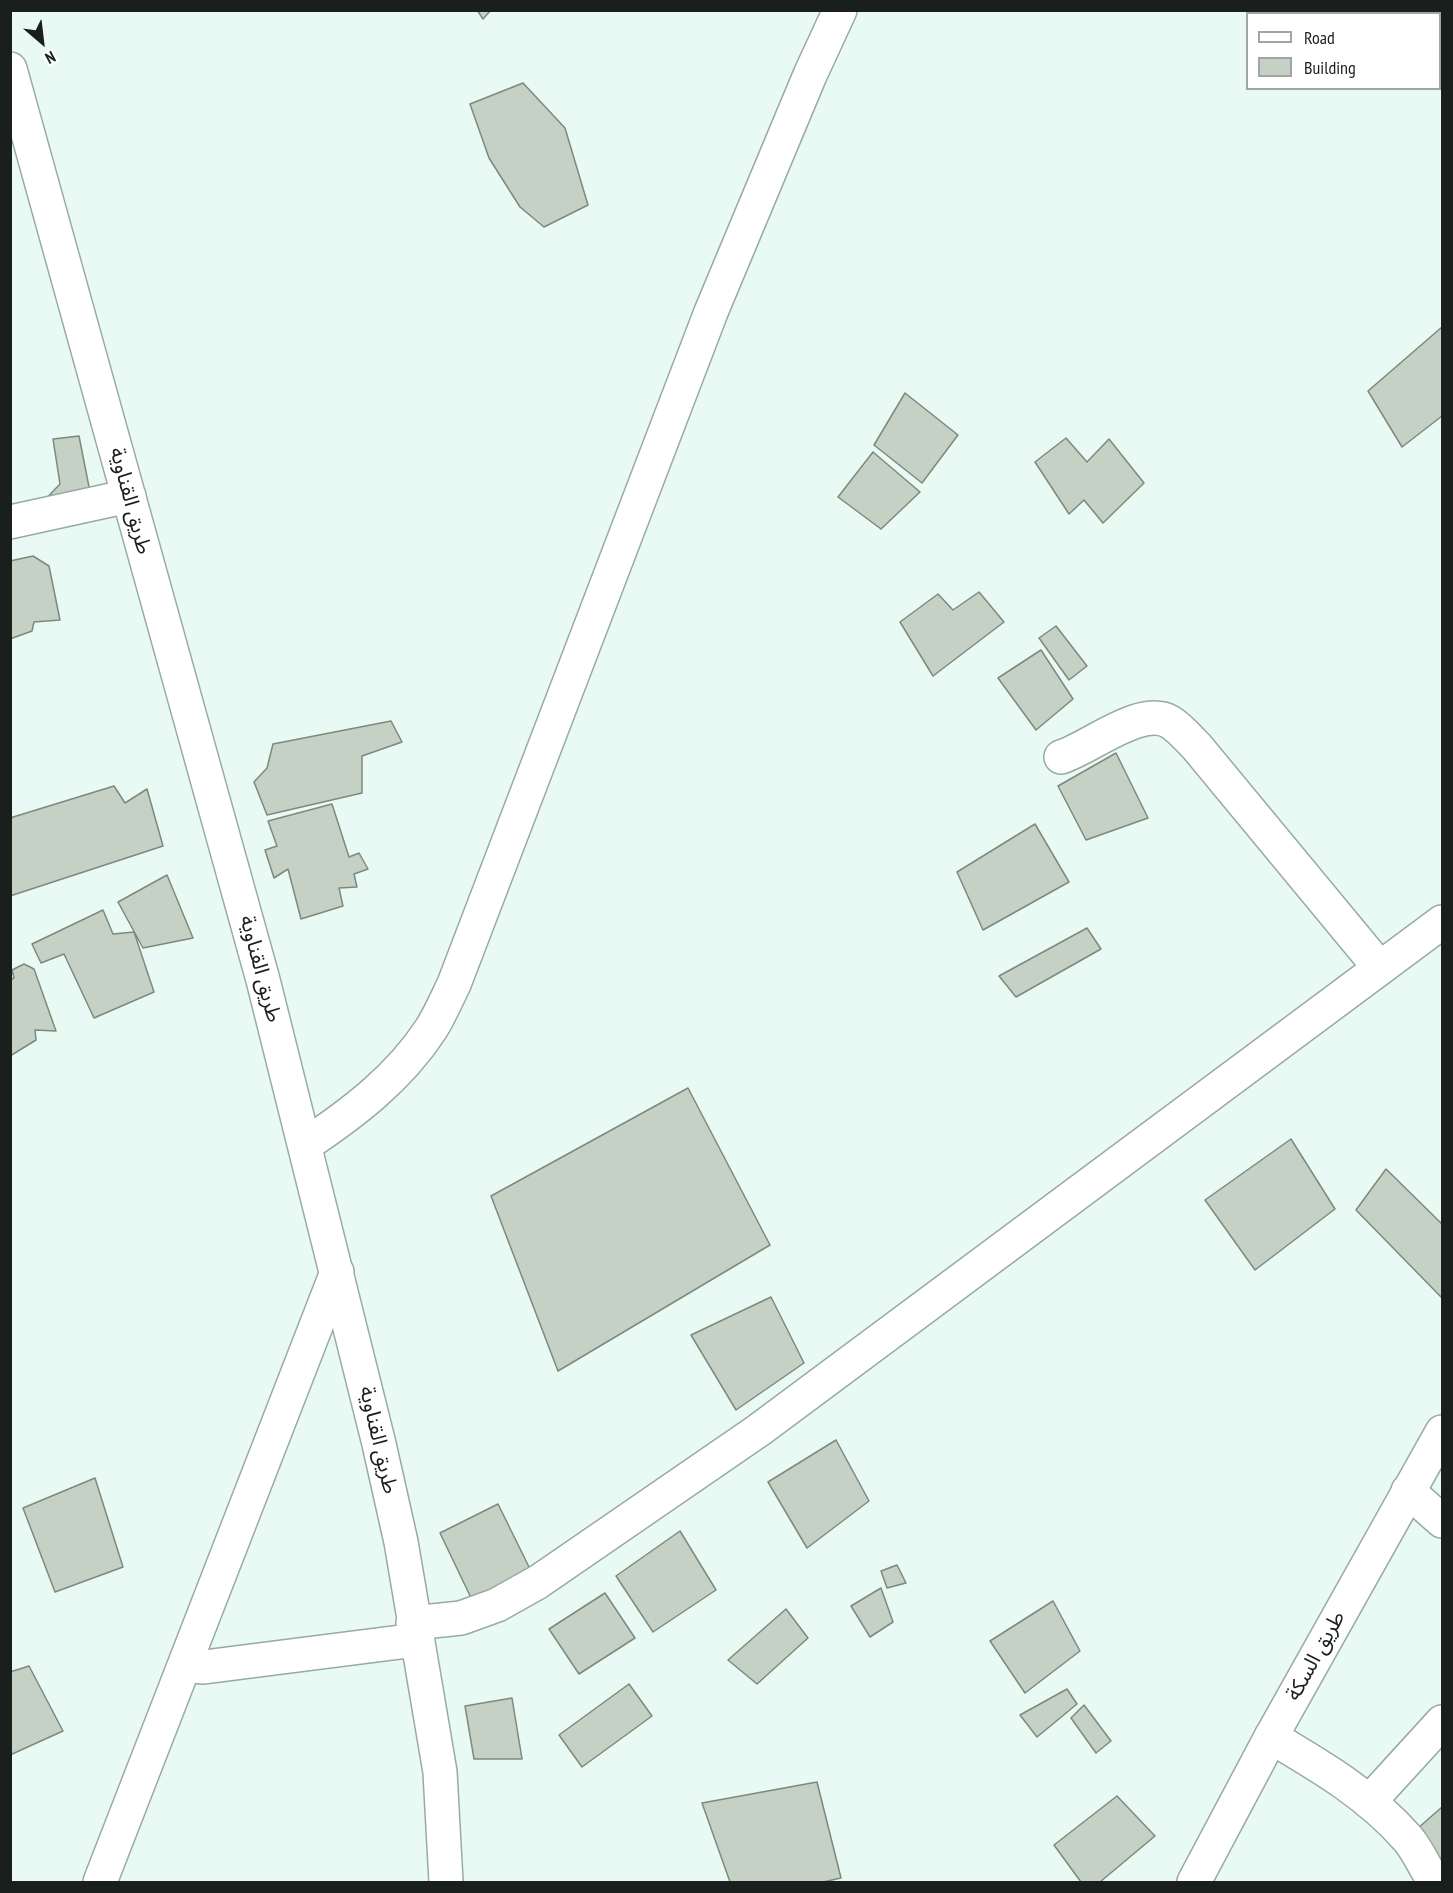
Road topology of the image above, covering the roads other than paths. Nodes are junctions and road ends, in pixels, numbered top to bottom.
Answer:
1 (840, 10) edge
2 (10, 69) edge
3 (129, 496) junction
4 (10, 522) edge
5 (1061, 757) dead end
6 (1443, 922) edge
7 (1379, 968) junction
8 (305, 1145) junction
9 (337, 1272) junction
10 (1443, 1432) edge
11 (1408, 1491) junction
12 (1443, 1521) edge
13 (414, 1631) junction
14 (186, 1665) junction
15 (1443, 1722) edge
16 (1271, 1737) junction
17 (1369, 1802) junction
18 (100, 1882) edge
19 (446, 1882) edge
20 (1194, 1882) edge
21 (1436, 1882) edge

1 - 8 street
2 - 3 street, طريق القناوية
3 - 4 street
3 - 8 street, طريق القناوية
5 - 7 street
6 - 7 street
7 - 13 street
8 - 9 street, طريق القناوية
9 - 13 street, طريق القناوية
9 - 14 street
10 - 11 street, طريق السكة
11 - 12 street
11 - 16 street, طريق السكة
13 - 14 street
13 - 19 street, طريق القناوية
14 - 18 street
15 - 17 street
16 - 17 street
16 - 20 street, طريق السكة
17 - 21 street

